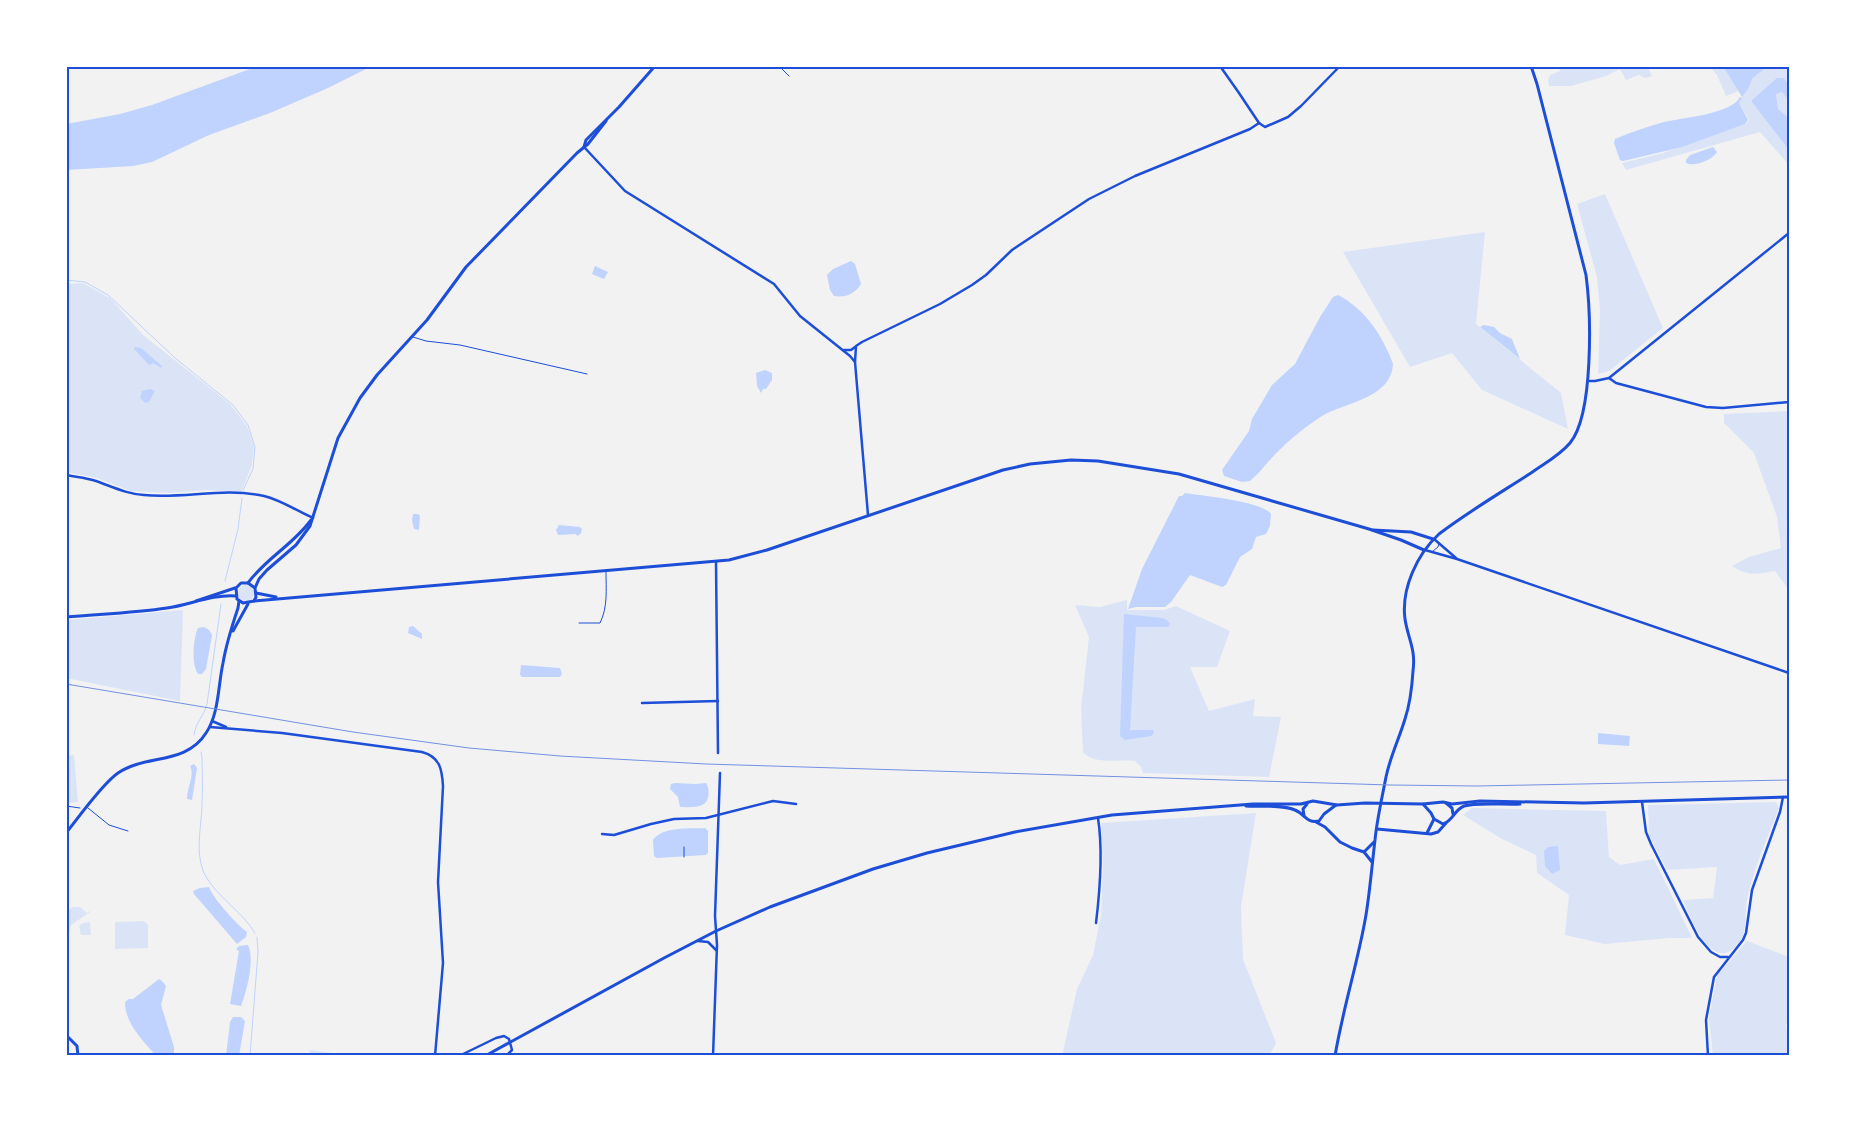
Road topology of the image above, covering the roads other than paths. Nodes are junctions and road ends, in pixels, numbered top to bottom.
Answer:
1 (655, 66) edge
2 (778, 66) edge
3 (1220, 66) edge
4 (1340, 66) edge
5 (1531, 66) edge
6 (789, 76) dead end
7 (1258, 123) junction
8 (584, 147) junction
9 (1789, 233) edge
10 (413, 337) junction
11 (856, 346) junction
12 (843, 350) junction
13 (855, 362) junction
14 (587, 374) dead end
15 (1609, 378) junction
16 (1588, 381) junction
17 (1789, 402) edge
18 (66, 475) edge
19 (868, 516) junction
20 (313, 518) junction
21 (1369, 529) junction
22 (1434, 539) junction
23 (1439, 543) junction
24 (1424, 550) junction
25 (1432, 552) junction
26 (1457, 559) junction
27 (716, 562) junction
28 (606, 571) junction
29 (248, 583) junction
30 (236, 588) junction
31 (255, 588) junction
32 (256, 593) junction
33 (236, 596) junction
34 (287, 598) junction
35 (238, 601) junction
36 (254, 601) junction
37 (248, 604) junction
38 (186, 605) junction
39 (66, 617) edge
40 (579, 623) dead end
41 (229, 638) junction
42 (1789, 673) edge
43 (718, 701) junction
44 (642, 703) dead end
45 (212, 721) junction
46 (210, 727) junction
47 (230, 728) junction
48 (718, 753) dead end
49 (720, 773) dead end
50 (1783, 797) junction
51 (1789, 797) edge
52 (1439, 802) junction
53 (1642, 802) junction
54 (1319, 803) junction
55 (1446, 803) junction
56 (1531, 803) junction
57 (796, 804) dead end
58 (1307, 804) junction
59 (1423, 804) junction
60 (1337, 805) junction
61 (1236, 806) junction
62 (86, 809) junction
63 (720, 813) junction
64 (1431, 813) junction
65 (1324, 815) junction
66 (1452, 815) junction
67 (1304, 816) junction
68 (1098, 817) junction
69 (1434, 820) junction
70 (1316, 822) junction
71 (1446, 823) junction
72 (1325, 827) junction
73 (1377, 828) junction
74 (128, 832) dead end
75 (1427, 833) junction
76 (66, 834) edge
77 (602, 834) dead end
78 (1375, 840) junction
79 (1364, 852) junction
80 (1373, 862) junction
81 (1096, 923) dead end
82 (716, 932) junction
83 (697, 941) junction
84 (716, 950) junction
85 (1728, 958) junction
86 (66, 1035) edge
87 (66, 1040) edge
88 (72, 1042) junction
89 (510, 1042) junction
90 (78, 1056) edge
91 (435, 1056) edge
92 (459, 1056) edge
93 (486, 1056) edge
94 (506, 1056) edge
95 (713, 1056) edge
96 (1335, 1056) edge
97 (1708, 1056) edge

1 - 8 street
2 - 6 lane
3 - 7 street
4 - 7 street
5 - 16 street
7 - 11 street
8 - 10 street
8 - 12 street
9 - 15 street
10 - 14 lane
10 - 20 street
11 - 12 street
11 - 13 street
12 - 13 street
13 - 19 street
15 - 16 street
15 - 17 street
16 - 22 street
18 - 20 street
19 - 21 street
19 - 27 street
20 - 29 street
20 - 31 street
21 - 22 street
21 - 24 street
22 - 23 street
22 - 24 street
23 - 25 lane
23 - 26 street
24 - 25 street
24 - 73 street
25 - 26 street
26 - 42 street
27 - 28 street
27 - 43 street
28 - 34 street
28 - 40 lane
29 - 30 street
29 - 31 street
30 - 33 street
30 - 38 street
31 - 32 street
32 - 34 street
32 - 36 street
33 - 35 street
33 - 38 street
34 - 36 street
35 - 37 street
35 - 41 street
36 - 37 street
37 - 41 street
38 - 39 street
41 - 45 street
43 - 44 street
43 - 48 street
45 - 46 street
45 - 47 street
46 - 47 street
46 - 62 street
47 - 91 street
49 - 63 street
50 - 51 street
50 - 53 street
50 - 85 street
52 - 55 street
52 - 59 street
52 - 64 street
53 - 56 street
53 - 85 street
54 - 58 street
54 - 60 street
54 - 65 street
55 - 56 street
55 - 66 street
56 - 66 street
57 - 63 street
58 - 61 street
58 - 67 street
59 - 60 street
59 - 64 street
60 - 65 street
61 - 67 street
61 - 68 street
62 - 74 lane
62 - 76 street
63 - 77 street
63 - 82 street
64 - 69 street
65 - 70 street
65 - 72 street
66 - 71 street
67 - 70 street
68 - 81 street
68 - 82 street
69 - 71 street
69 - 75 street
70 - 72 street
71 - 75 street
72 - 79 street
73 - 75 street
73 - 78 street
78 - 79 street
78 - 80 street
79 - 80 street
80 - 96 street
82 - 83 street
82 - 84 street
83 - 84 street
83 - 89 street
84 - 95 street
85 - 97 street
86 - 88 street
87 - 88 street
88 - 90 street
89 - 92 street
89 - 93 street
89 - 94 street

